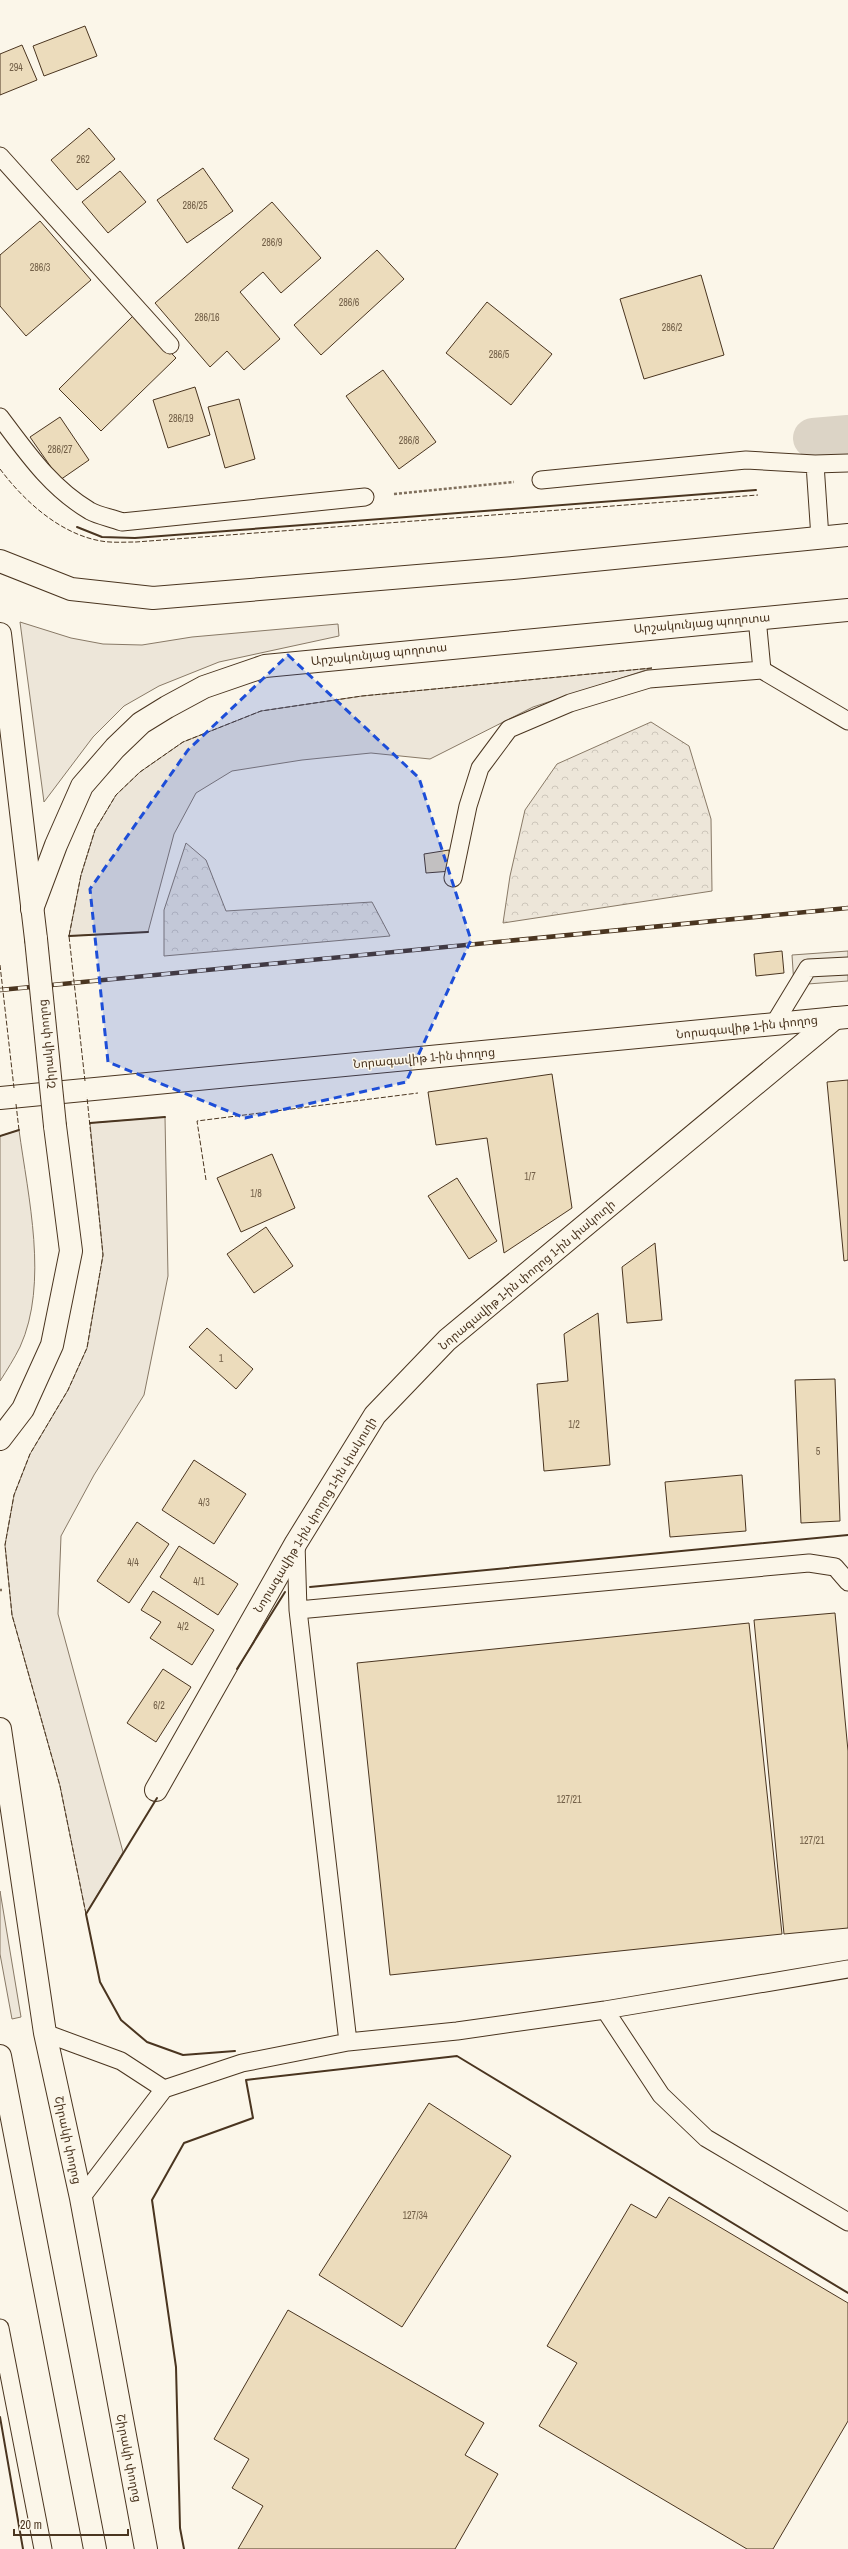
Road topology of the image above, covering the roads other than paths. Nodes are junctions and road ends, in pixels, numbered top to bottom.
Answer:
1 (0, 156) edge
2 (170, 345) dead end
3 (0, 417) edge
4 (848, 463) edge
5 (815, 464) junction
6 (541, 480) road end
7 (365, 497) road end
8 (848, 535) edge
9 (820, 538) junction
10 (0, 561) edge
11 (848, 610) edge
12 (757, 618) junction
13 (0, 634) edge
14 (762, 670) junction
15 (848, 722) edge
16 (452, 878) dead end
17 (32, 909) junction
18 (848, 966) edge
19 (842, 1018) edge
20 (774, 1024) junction
21 (0, 1098) edge
22 (0, 1439) edge
23 (296, 1542) junction
24 (848, 1582) edge
25 (298, 1610) junction
26 (0, 1729) edge
27 (156, 1790) dead end
28 (848, 1969) edge
29 (605, 2010) junction
30 (45, 2033) junction
31 (348, 2042) junction
32 (0, 2056) edge
33 (164, 2089) junction
34 (81, 2198) junction
35 (848, 2222) edge
36 (0, 2328) edge
37 (42, 2549) edge
38 (95, 2549) edge
39 (146, 2549) edge

1 - 2 lane
3 - 7 lane
4 - 5 lane
5 - 6 lane
5 - 9 lane
8 - 9 main road
9 - 10 main road
11 - 12 main road, Արշակունյաց պողոտա
12 - 14 lane
12 - 17 main road, Արշակունյաց պողոտա
13 - 17 main road, Շիրակի փողոց
14 - 15 lane
14 - 16 lane
17 - 22 main road, Շիրակի փողոց, bridge
18 - 20 lane
19 - 20 main road, Նորագավիթ 1-ին փողոց
19 - 23 main road, Նորագավիթ 1-ին փողոց 1-ին փակուղի
20 - 21 main road, Նորագավիթ 1-ին փողոց
23 - 25 lane
23 - 27 main road, Նորագավիթ 1-ին փողոց 1-ին փակուղի
24 - 25 lane
25 - 31 lane
26 - 30 main road, Շիրակի փողոց
28 - 29 lane
29 - 31 lane
29 - 35 lane
30 - 33 lane
30 - 34 main road, Շիրակի փողոց
31 - 33 lane
32 - 38 main road
33 - 34 lane
34 - 39 main road, Շիրակի փողոց
36 - 37 lane

